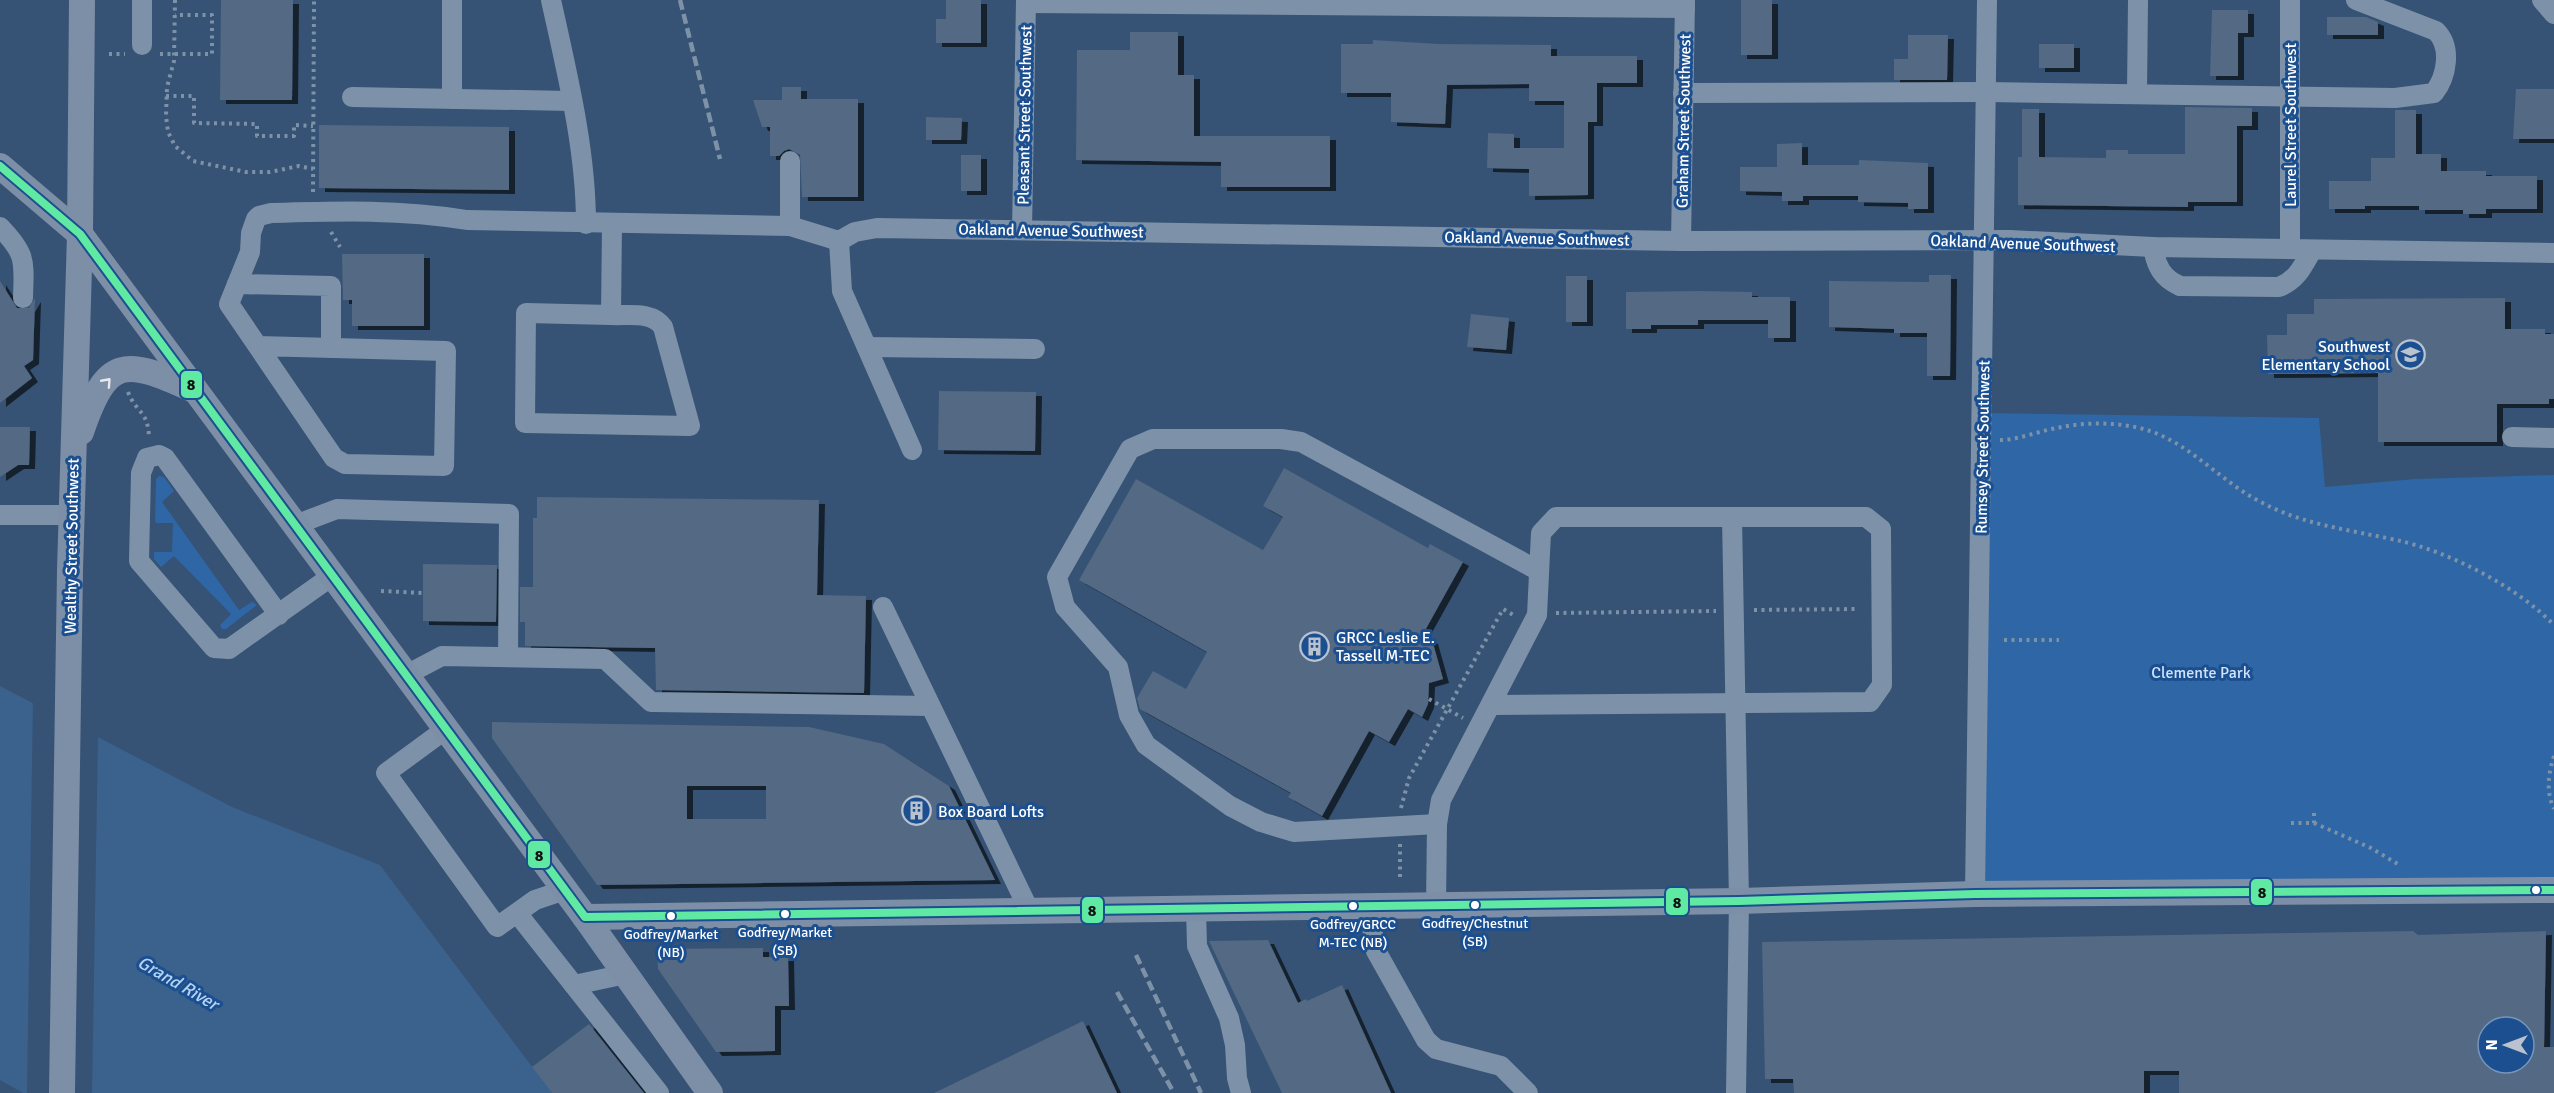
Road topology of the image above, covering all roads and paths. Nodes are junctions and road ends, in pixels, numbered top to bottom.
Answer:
1 (82, 0) edge
2 (142, 0) edge
3 (175, 0) edge
4 (314, 0) edge
5 (452, 0) edge
6 (551, 0) edge
7 (1987, 0) edge
8 (2138, 0) edge
9 (2290, 0) edge
10 (2356, 0) edge
11 (2542, 0) edge
12 (1026, 2) edge
13 (1205, 2) edge
14 (1324, 2) edge
15 (1459, 4) edge
16 (1685, 4) edge
17 (2554, 14) edge
18 (175, 15) junction
19 (142, 51) junction
20 (109, 54) dead end
21 (174, 54) junction
22 (1986, 92) junction
23 (1683, 93) junction
24 (2137, 94) junction
25 (166, 96) junction
26 (352, 97) dead end
27 (2290, 97) junction
28 (452, 99) junction
29 (571, 101) junction
30 (314, 126) junction
31 (790, 161) dead end
32 (0, 166) edge
33 (313, 169) junction
34 (313, 199) dead end
35 (327, 223) dead end
36 (586, 224) junction
37 (612, 224) junction
38 (790, 226) junction
39 (0, 227) edge
40 (1022, 230) junction
41 (80, 234) junction
42 (1985, 240) junction
43 (839, 241) junction
44 (1681, 241) junction
45 (340, 247) dead end
46 (2153, 247) junction
47 (2290, 249) junction
48 (2312, 250) junction
49 (2554, 253) edge
50 (237, 284) junction
51 (23, 298) dead end
52 (611, 315) junction
53 (258, 346) junction
54 (867, 347) junction
55 (331, 348) junction
56 (1035, 349) dead end
57 (126, 388) dead end
58 (195, 390) junction
59 (2512, 437) dead end
60 (2554, 438) edge
61 (1982, 441) junction
62 (912, 450) dead end
63 (74, 453) junction
64 (151, 456) junction
65 (0, 515) edge
66 (72, 515) junction
67 (1732, 517) junction
68 (295, 525) junction
69 (1539, 571) junction
70 (333, 576) junction
71 (381, 591) dead end
72 (423, 593) dead end
73 (883, 607) dead end
74 (1858, 609) dead end
75 (1756, 610) dead end
76 (1712, 611) dead end
77 (1555, 613) dead end
78 (279, 615) junction
79 (1525, 616) dead end
80 (2554, 625) edge
81 (2004, 640) dead end
82 (2058, 640) dead end
83 (508, 657) junction
84 (406, 675) junction
85 (1429, 699) dead end
86 (1736, 703) junction
87 (1492, 705) junction
88 (930, 706) junction
89 (1448, 709) junction
90 (1479, 727) junction
91 (446, 729) junction
92 (2554, 756) edge
93 (2552, 799) edge
94 (2554, 809) edge
95 (1401, 812) dead end
96 (2314, 812) dead end
97 (2291, 823) dead end
98 (2314, 823) junction
99 (1437, 824) junction
100 (1400, 836) dead end
101 (2401, 866) dead end
102 (1400, 879) dead end
103 (565, 890) junction
104 (2554, 890) edge
105 (1975, 894) junction
106 (1739, 901) junction
107 (1372, 906) junction
108 (1436, 906) junction
109 (1196, 909) junction
110 (1030, 912) junction
111 (517, 913) junction
112 (585, 917) junction
113 (626, 974) junction
114 (574, 985) junction
115 (62, 1093) edge
116 (659, 1093) edge
117 (709, 1093) edge
118 (1241, 1093) edge
119 (1528, 1093) edge
120 (1736, 1093) edge

1 - 41 main road, Wealthy Street Southwest
2 - 19 street
3 - 18 path
4 - 30 path
5 - 28 street
6 - 29 street
7 - 22 street, Rumsey Street Southwest
8 - 24 street
9 - 27 street, Laurel Street Southwest
10 - 27 street
11 - 17 street
12 - 13 street
12 - 40 street, Pleasant Street Southwest
13 - 14 street
14 - 15 street
15 - 16 street
16 - 23 street, Graham Street Southwest
18 - 21 path
18 - 21 path
19 - 20 path
19 - 21 path
21 - 25 path
22 - 23 street
22 - 24 street
22 - 42 street, Rumsey Street Southwest
23 - 44 street, Graham Street Southwest
24 - 27 street
25 - 30 path
25 - 33 path
26 - 28 street
27 - 47 street, Laurel Street Southwest
28 - 29 street
29 - 36 street
30 - 33 path
31 - 38 street
32 - 41 main road
33 - 34 path
35 - 45 path
36 - 37 street
36 - 50 street
37 - 38 street
37 - 52 street
38 - 43 street
39 - 51 street
40 - 43 street, Oakland Avenue Southwest
40 - 44 street, Oakland Avenue Southwest
41 - 58 main road
41 - 63 main road, Wealthy Street Southwest
42 - 44 street, Oakland Avenue Southwest
42 - 46 street, Oakland Avenue Southwest
42 - 61 street, Rumsey Street Southwest
43 - 54 street
46 - 47 street, Oakland Avenue Southwest
46 - 48 street
47 - 48 street, Oakland Avenue Southwest
48 - 49 street, Oakland Avenue Southwest
50 - 53 street
50 - 55 street
52 - 52 street
53 - 55 street
53 - 55 street
54 - 56 street
54 - 62 street
57 - 64 path
63 -> 58 main road
58 - 68 main road
59 - 60 street
61 - 80 path
61 - 105 street, Rumsey Street Southwest
63 - 66 main road, Wealthy Street Southwest
64 - 78 street
64 - 78 street
65 - 66 street
66 - 115 main road, Wealthy Street Southwest
67 - 69 street
67 - 86 street
67 - 86 street
68 - 70 main road
68 - 83 street
69 - 87 street
69 - 99 street
70 - 78 street
70 - 84 main road
71 - 72 path
73 - 88 street
74 - 75 path
76 - 77 path
79 - 89 path
81 - 82 path
83 - 84 street
83 - 88 street
84 - 91 main road
85 - 89 path
86 - 87 street
86 - 106 street
87 - 90 street
88 - 110 street
89 - 90 path
89 - 95 path
90 - 99 street
91 - 103 main road
91 - 111 street
92 - 93 path
93 - 94 path
96 - 98 path
97 - 98 path
98 - 101 path
99 - 108 street
100 - 102 path
103 - 111 street
103 - 112 main road
104 - 105 main road
105 - 106 main road
106 - 108 main road
106 - 120 street
107 - 108 main road
107 - 109 main road
107 - 119 street
109 - 110 main road
109 - 118 street
110 - 112 main road
111 - 114 street
112 - 113 main road
113 - 114 street
113 - 117 main road
114 - 116 street

